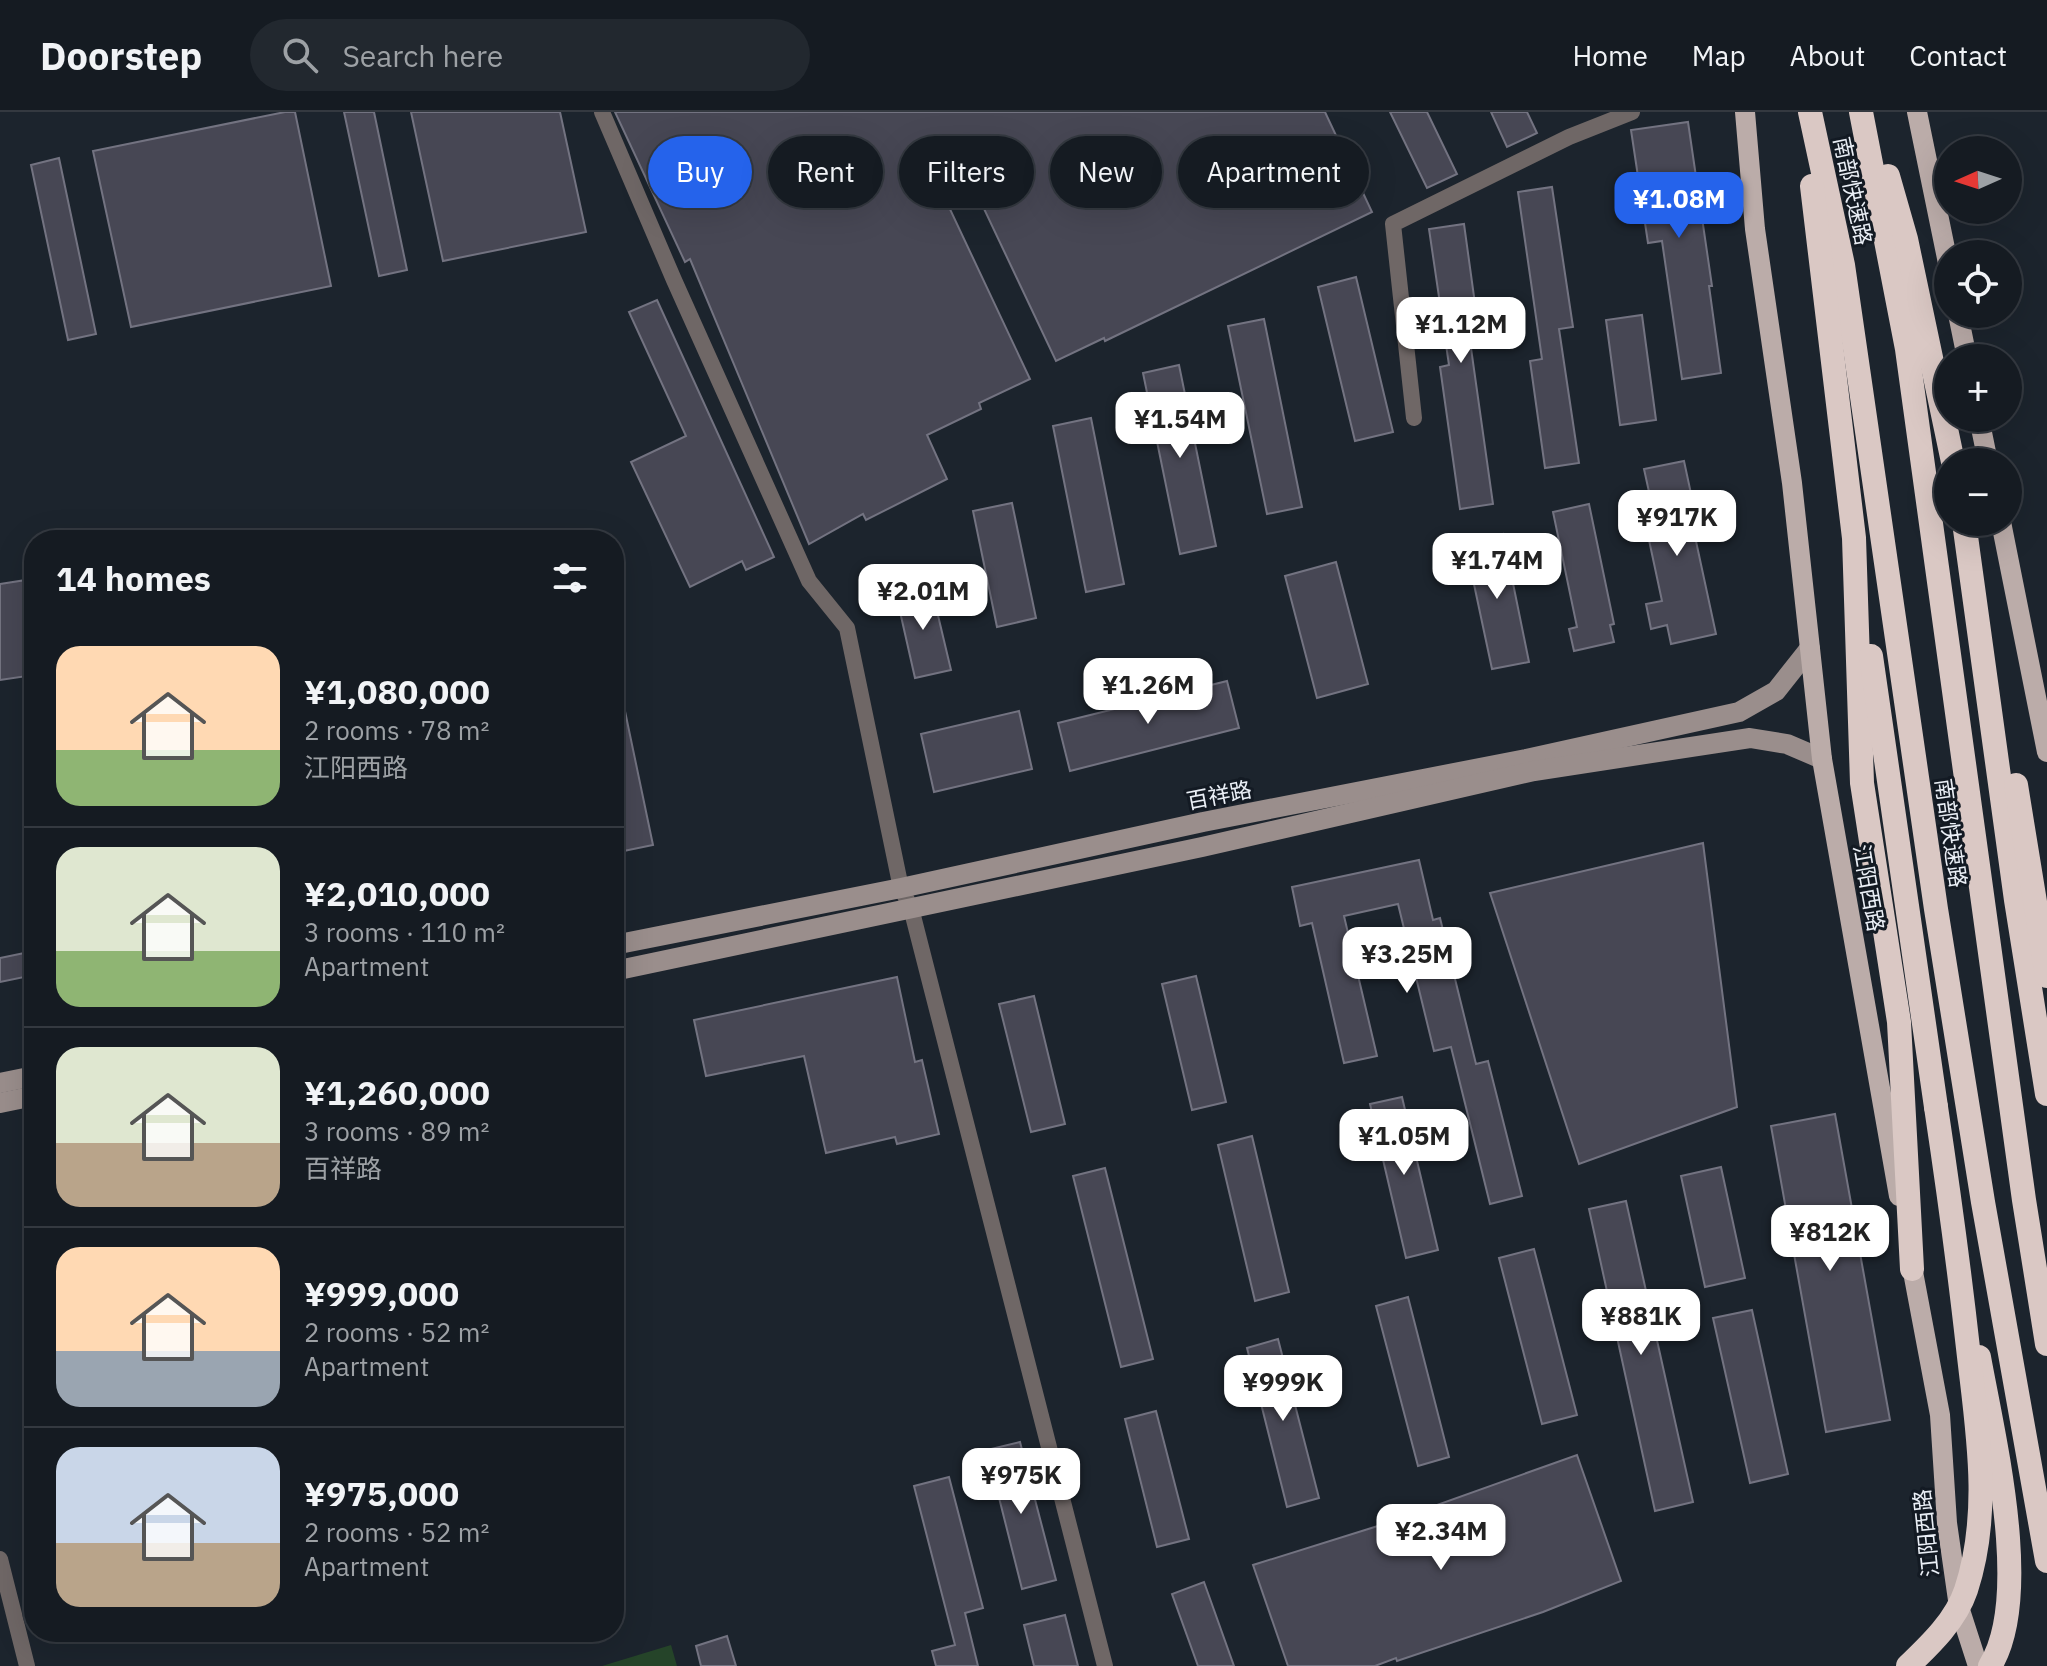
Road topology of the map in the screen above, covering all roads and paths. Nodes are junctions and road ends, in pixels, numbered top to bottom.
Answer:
1 (602, 112) edge
2 (1632, 112) edge
3 (1745, 112) edge
4 (1803, 112) edge
5 (1810, 112) edge
6 (1861, 112) edge
7 (1869, 112) edge
8 (1917, 112) edge
9 (1943, 240) edge
10 (1414, 418) dead end
11 (1950, 448) edge
12 (1966, 536) edge
13 (1967, 536) edge
14 (2004, 536) edge
15 (1854, 538) junction
16 (1810, 648) junction
17 (2047, 752) edge
18 (1822, 759) junction
19 (901, 888) junction
20 (911, 908) junction
21 (624, 943) edge
22 (624, 969) edge
23 (2047, 976) edge
24 (24, 1078) edge
25 (0, 1083) edge
26 (2047, 1094) edge
27 (24, 1098) edge
28 (0, 1103) edge
29 (1953, 1213) junction
30 (1912, 1269) junction
31 (2047, 1344) edge
32 (0, 1559) edge
33 (2047, 1561) edge
34 (27, 1666) edge
35 (1105, 1666) edge
36 (1908, 1666) edge
37 (1978, 1666) edge
38 (1990, 1666) edge

1 - 19 street
2 - 10 street
3 - 16 main road, 江阳西路
4 - 15 highway
5 - 33 highway, 南部快速路
6 - 31 highway, 南部快速路
7 - 11 highway
8 - 9 main road
12 - 26 highway
13 - 23 highway
14 - 17 main road
15 - 29 highway, bridge
15 - 30 highway
16 - 18 main road, 江阳西路
16 - 19 street, 百祥路
18 - 20 street, 百祥路
18 - 30 main road, 江阳西路
19 - 20 street
19 - 21 street, 百祥路
20 - 22 street, 百祥路
20 - 35 street
24 - 25 street
27 - 28 street
29 - 36 highway, bridge
29 - 38 highway, bridge
30 - 37 main road, 江阳西路
32 - 34 street

